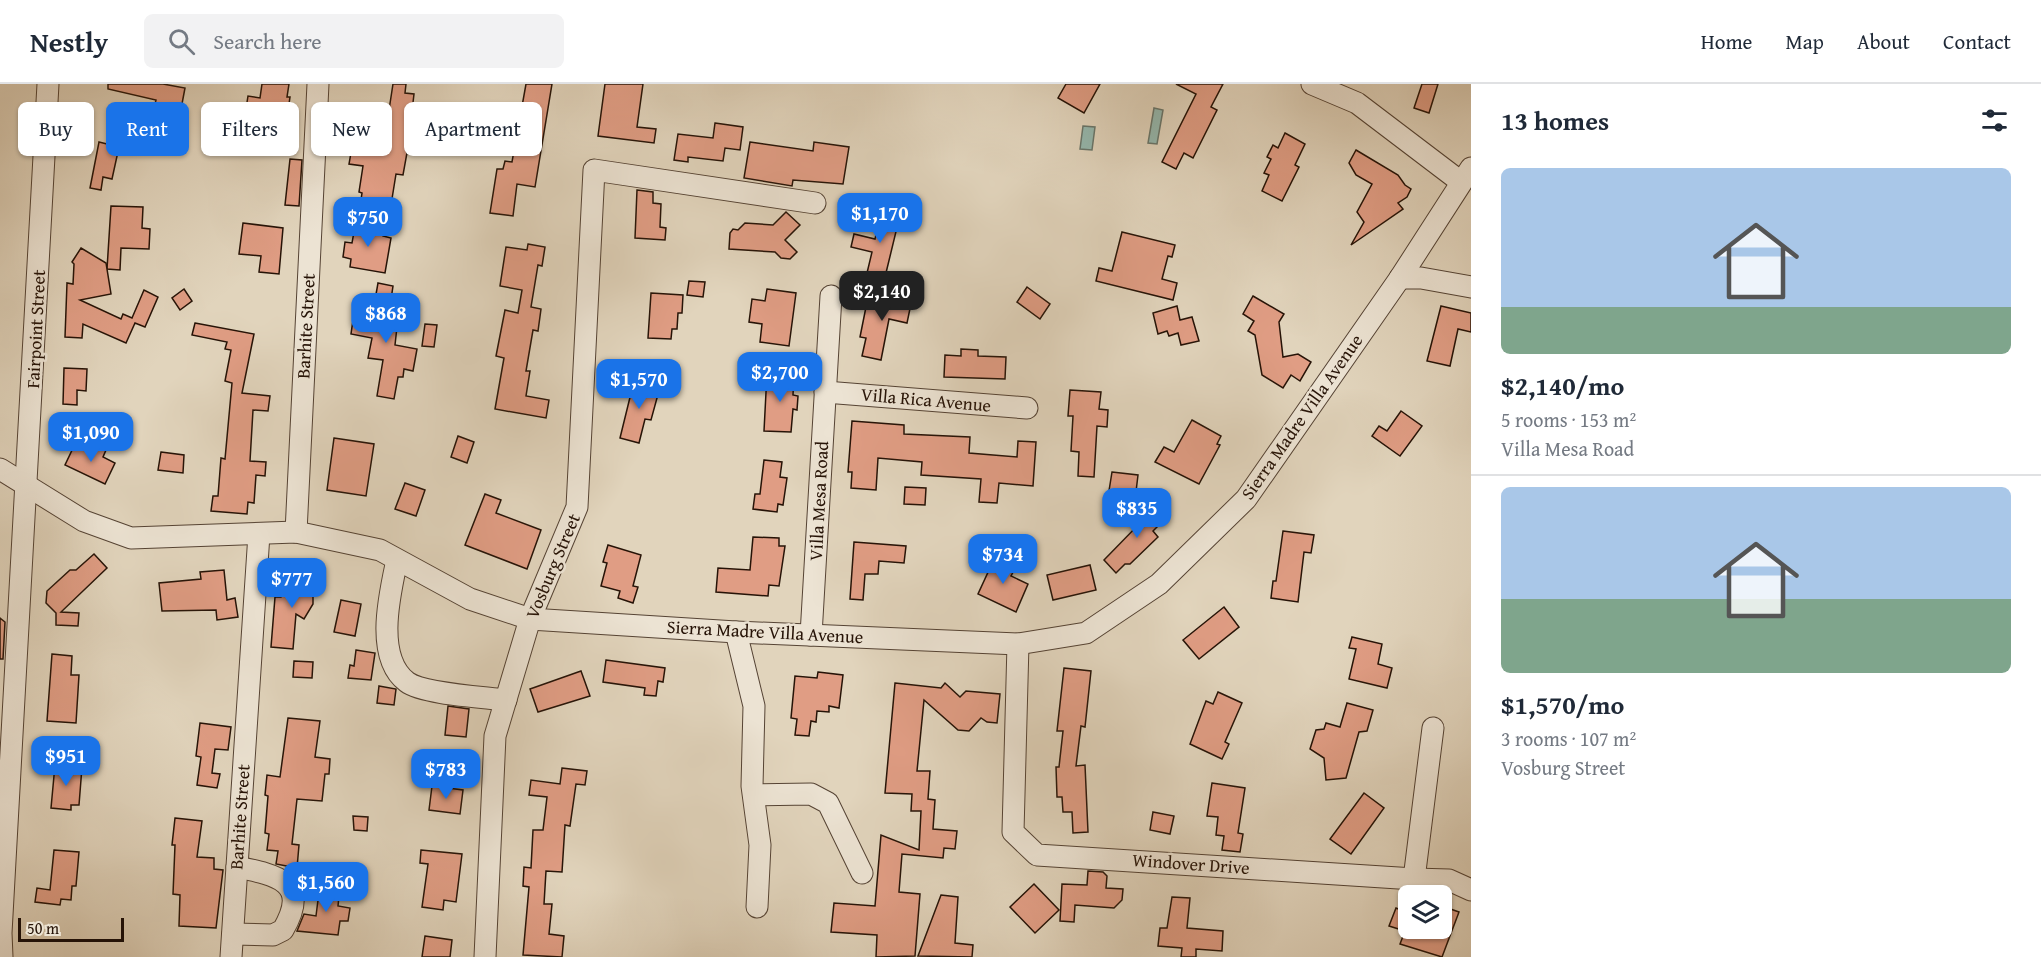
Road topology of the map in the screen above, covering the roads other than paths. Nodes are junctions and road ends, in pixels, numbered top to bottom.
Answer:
1 (48, 84) edge
2 (318, 84) edge
3 (1312, 84) edge
4 (1466, 175) edge
5 (815, 203) dead end
6 (1400, 278) junction
7 (1471, 287) edge
8 (831, 296) dead end
9 (825, 392) junction
10 (1027, 408) dead end
11 (0, 470) edge
12 (27, 485) junction
13 (296, 532) junction
14 (259, 534) junction
15 (397, 560) junction
16 (530, 619) junction
17 (736, 632) junction
18 (811, 635) junction
19 (1018, 644) junction
20 (506, 700) junction
21 (1433, 728) dead end
22 (753, 795) junction
23 (237, 867) junction
24 (862, 873) dead end
25 (1414, 879) junction
26 (1471, 890) edge
27 (757, 907) dead end
28 (1, 933) edge
29 (233, 934) junction
30 (2, 957) edge
31 (231, 957) edge
32 (485, 957) edge

1 - 12 street, Fairpoint Street
2 - 13 street, Barhite Street
3 - 4 street
4 - 6 street, Sierra Madre Villa Avenue
5 - 16 street, Vosburg Street
6 - 7 street
6 - 19 street, Sierra Madre Villa Avenue
8 - 9 street, Villa Mesa Road
9 - 10 street, Villa Rica Avenue
9 - 18 street, Villa Mesa Road
11 - 12 street, Sierra Madre Villa Avenue
12 - 14 street, Sierra Madre Villa Avenue
12 - 28 street, Fairpoint Street
13 - 14 street, Sierra Madre Villa Avenue
13 - 15 street, Sierra Madre Villa Avenue
14 - 23 street, Barhite Street
15 - 16 street, Sierra Madre Villa Avenue
15 - 20 street
16 - 17 street, Sierra Madre Villa Avenue
16 - 20 street, Vosburg Street
17 - 18 street, Sierra Madre Villa Avenue
17 - 22 street
18 - 19 street, Sierra Madre Villa Avenue
19 - 25 street, Windover Drive
20 - 32 street, Vosburg Street
21 - 25 street
22 - 24 street
22 - 27 street
23 - 29 street, Barhite Street
23 - 29 street
25 - 26 street, Windover Drive
28 - 30 street, Fairpoint Street
29 - 31 street, Barhite Street

